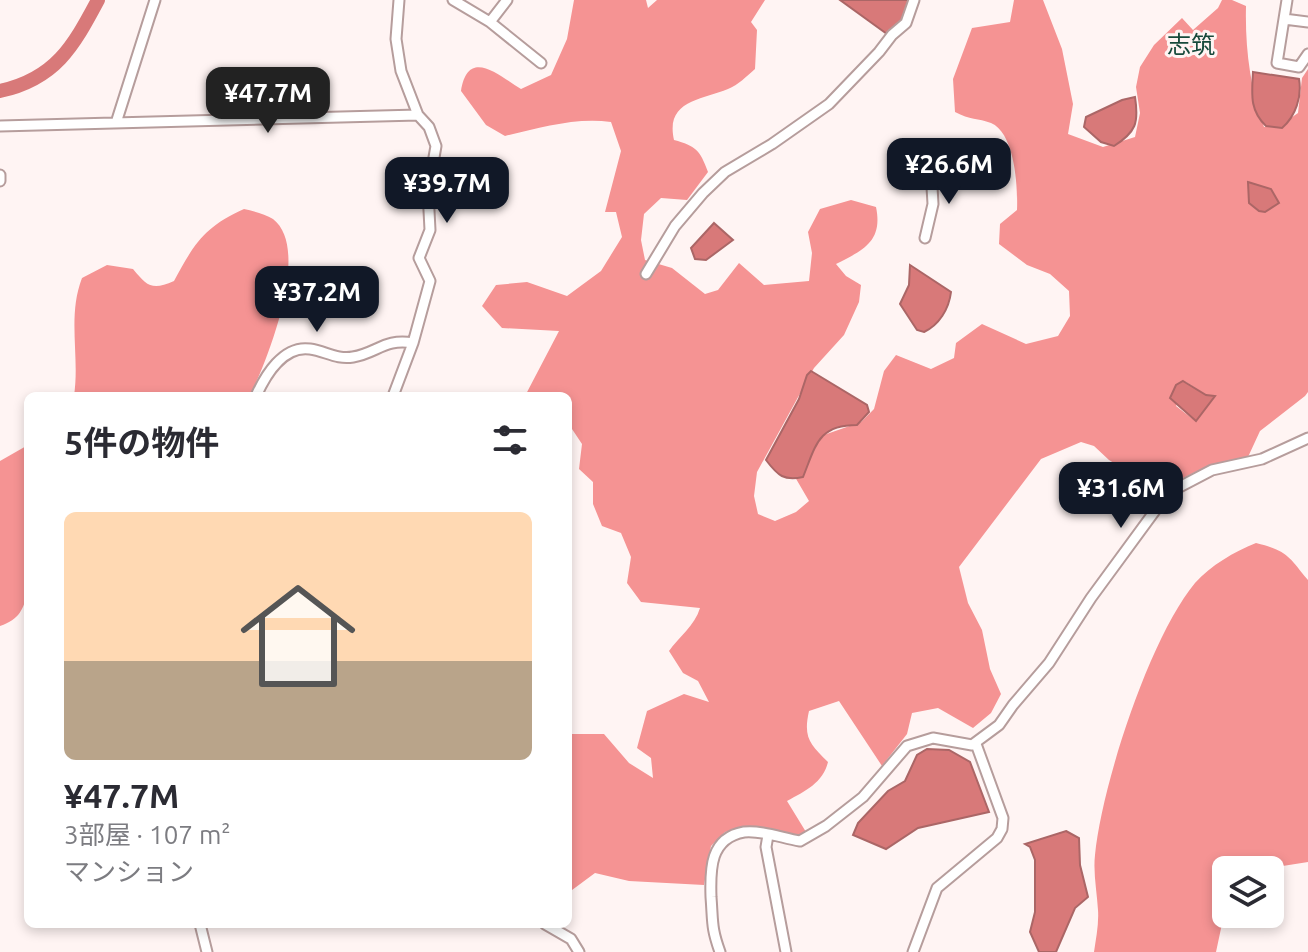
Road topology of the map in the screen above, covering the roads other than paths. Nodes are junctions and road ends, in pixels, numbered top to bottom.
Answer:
1 (155, 0) edge
2 (399, 0) edge
3 (453, 0) edge
4 (507, 0) edge
5 (914, 0) edge
6 (1287, 0) edge
7 (1284, 19) junction
8 (490, 22) junction
9 (1308, 22) edge
10 (1308, 54) edge
11 (541, 63) dead end
12 (418, 115) junction
13 (116, 123) junction
14 (0, 126) edge
15 (931, 170) dead end
16 (0, 175) edge
17 (0, 181) edge
18 (925, 238) dead end
19 (646, 274) dead end
20 (413, 343) junction
21 (258, 392) edge
22 (395, 392) edge
23 (1308, 438) edge
24 (976, 744) junction
25 (768, 835) junction
26 (201, 928) edge
27 (552, 928) edge
28 (207, 952) edge
29 (579, 952) edge
30 (720, 952) edge
31 (786, 952) edge
32 (913, 952) edge

1 - 13 street
2 - 12 street
3 - 8 street
4 - 8 street
5 - 19 street
6 - 7 street
7 - 9 street
7 - 10 street
8 - 11 street
12 - 13 street
12 - 20 street
13 - 14 street
15 - 18 street
16 - 17 street
20 - 21 street
20 - 22 street
23 - 24 street
24 - 25 street
24 - 32 street
25 - 30 street
25 - 31 street
26 - 28 street
27 - 29 street

